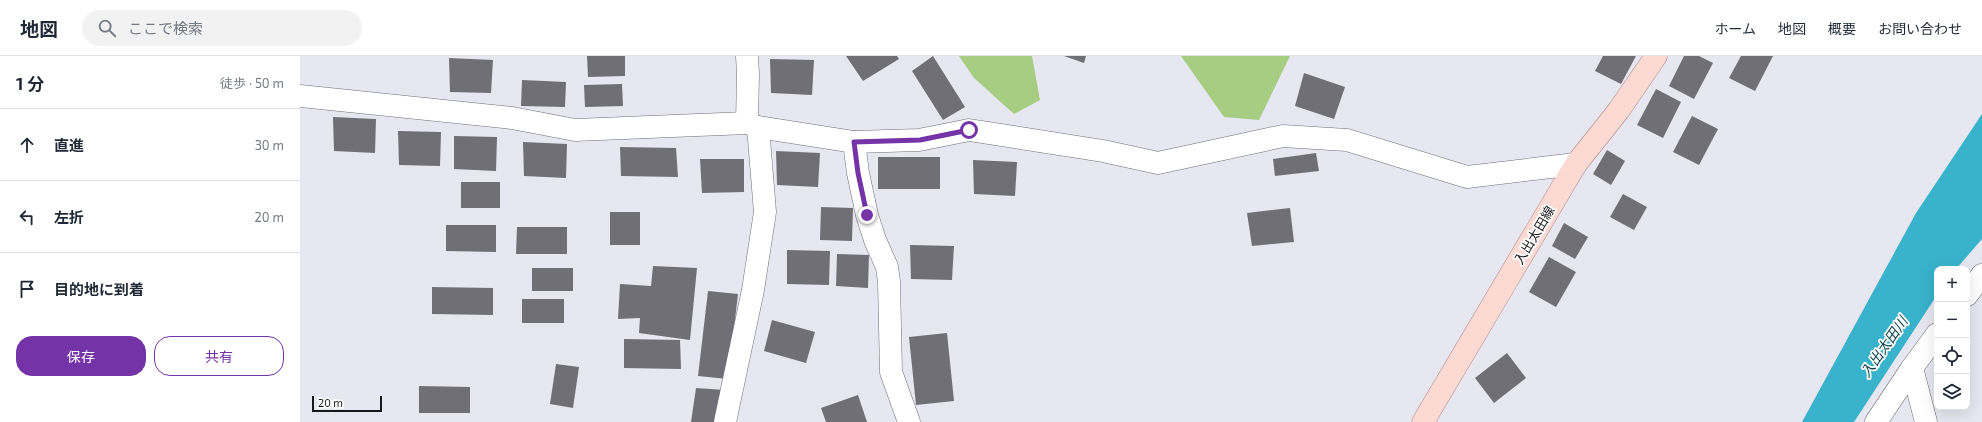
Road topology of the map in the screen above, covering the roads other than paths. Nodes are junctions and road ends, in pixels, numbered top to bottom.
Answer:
1 (747, 56) edge
2 (1656, 56) edge
3 (300, 96) edge
4 (752, 125) junction
5 (854, 142) junction
6 (1576, 164) junction
7 (1982, 275) edge
8 (1970, 291) edge
9 (1934, 338) edge
10 (1912, 368) junction
11 (725, 422) edge
12 (909, 422) edge
13 (1422, 422) edge
14 (1876, 422) edge
15 (1926, 422) edge

1 - 4 street
2 - 6 main road, 入出太田線
3 - 4 street
4 - 5 street
4 - 11 street
5 - 6 street
5 - 12 street
6 - 13 main road, 入出太田線
7 - 8 street
9 - 10 street
10 - 14 street
10 - 15 street

